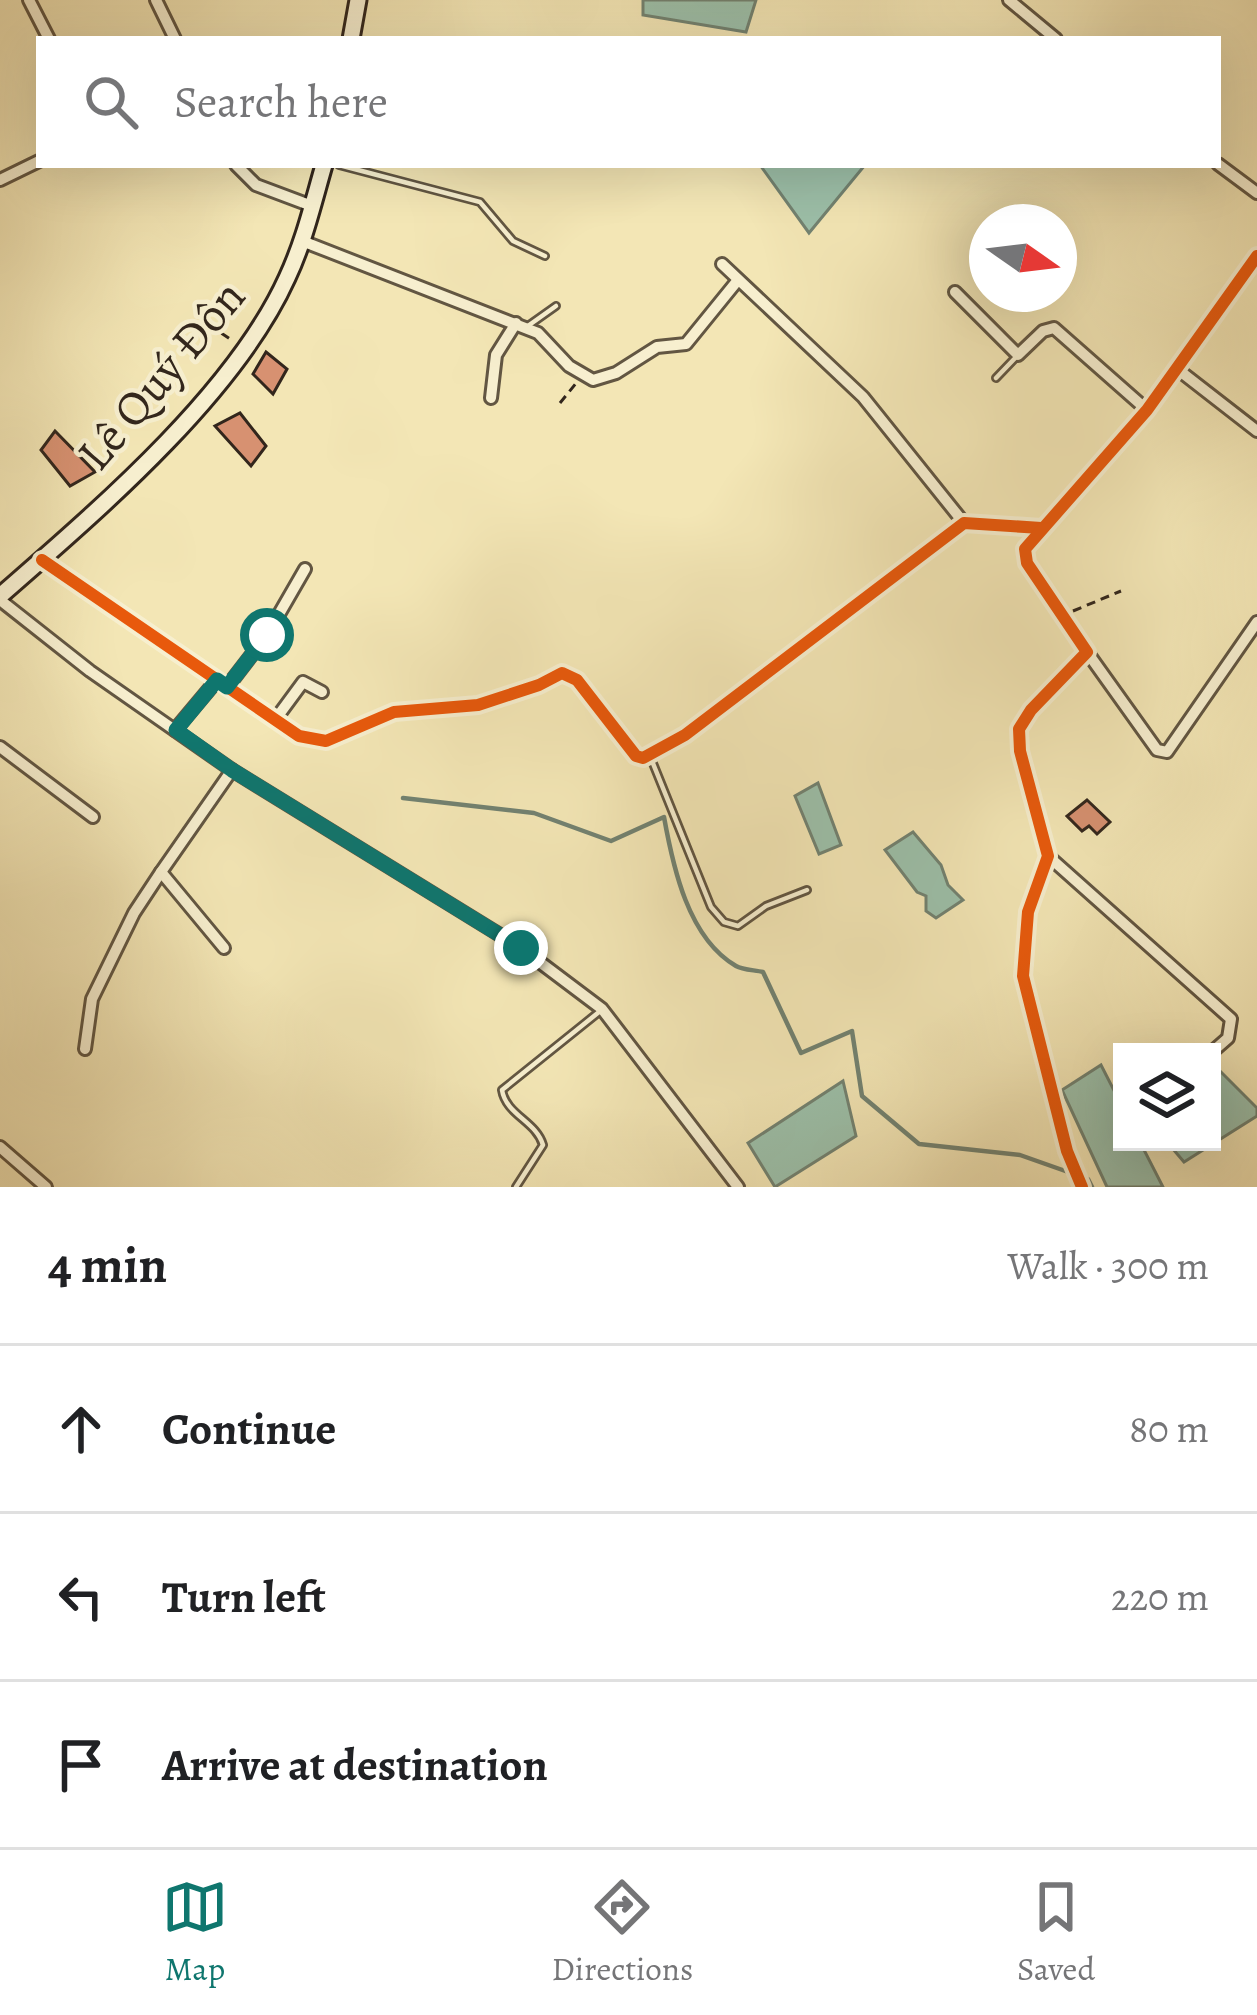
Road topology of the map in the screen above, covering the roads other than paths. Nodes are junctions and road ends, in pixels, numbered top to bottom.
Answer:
1 (29, 0) edge
2 (156, 0) edge
3 (346, 0) edge
4 (358, 0) edge
5 (1014, 2) edge
6 (352, 35) edge
7 (47, 36) edge
8 (174, 36) edge
9 (1053, 36) edge
10 (36, 162) edge
11 (1221, 166) edge
12 (239, 168) edge
13 (323, 168) edge
14 (350, 168) edge
15 (0, 180) edge
16 (1257, 193) edge
17 (312, 206) junction
18 (302, 241) junction
19 (545, 256) dead end
20 (1257, 256) edge
21 (722, 264) dead end
22 (738, 280) junction
23 (955, 292) dead end
24 (556, 306) dead end
25 (521, 326) junction
26 (1018, 355) junction
27 (1176, 368) junction
28 (996, 378) dead end
29 (491, 398) dead end
30 (1147, 410) junction
31 (1257, 410) edge
32 (1252, 428) edge
33 (964, 524) junction
34 (1040, 528) junction
35 (42, 560) junction
36 (305, 569) dead end
37 (0, 598) edge
38 (1257, 622) edge
39 (1087, 652) junction
40 (222, 683) junction
41 (322, 692) dead end
42 (275, 720) junction
43 (176, 730) junction
44 (0, 747) edge
45 (650, 756) junction
46 (232, 770) junction
47 (93, 817) dead end
48 (1048, 856) junction
49 (161, 872) junction
50 (807, 890) dead end
51 (224, 948) dead end
52 (602, 1009) junction
53 (1221, 1044) edge
54 (85, 1048) dead end
55 (0, 1147) edge
56 (46, 1187) edge
57 (516, 1187) edge
58 (738, 1187) edge
59 (1082, 1187) edge

1 - 7 street
2 - 8 street
3 - 6 main road
4 - 6 main road
5 - 9 street
10 - 15 street
11 - 16 street
12 - 17 street
13 - 17 main road, Lê Quý Đôn
14 - 19 lane
17 - 18 main road, Lê Quý Đôn
18 - 25 street
18 - 35 main road, Lê Quý Đôn
20 - 27 street
21 - 22 street
22 - 25 street
22 - 33 street
23 - 26 street
24 - 25 lane
25 - 29 street
26 - 28 lane
26 - 30 street
27 - 30 street
27 - 32 street
30 - 34 street
31 - 32 lane
33 - 34 street
33 - 45 street
34 - 39 street
35 - 37 main road, Lê Quý Đôn
35 - 40 street
36 - 40 street
37 - 43 street
38 - 39 street
39 - 48 street
40 - 42 street
40 - 43 street
41 - 42 street
42 - 45 street
43 - 46 street
44 - 47 street
45 - 50 lane
46 - 49 street
46 - 52 street
48 - 53 street
48 - 59 street
49 - 51 street
49 - 54 street
52 - 57 lane
52 - 58 street
55 - 56 street

